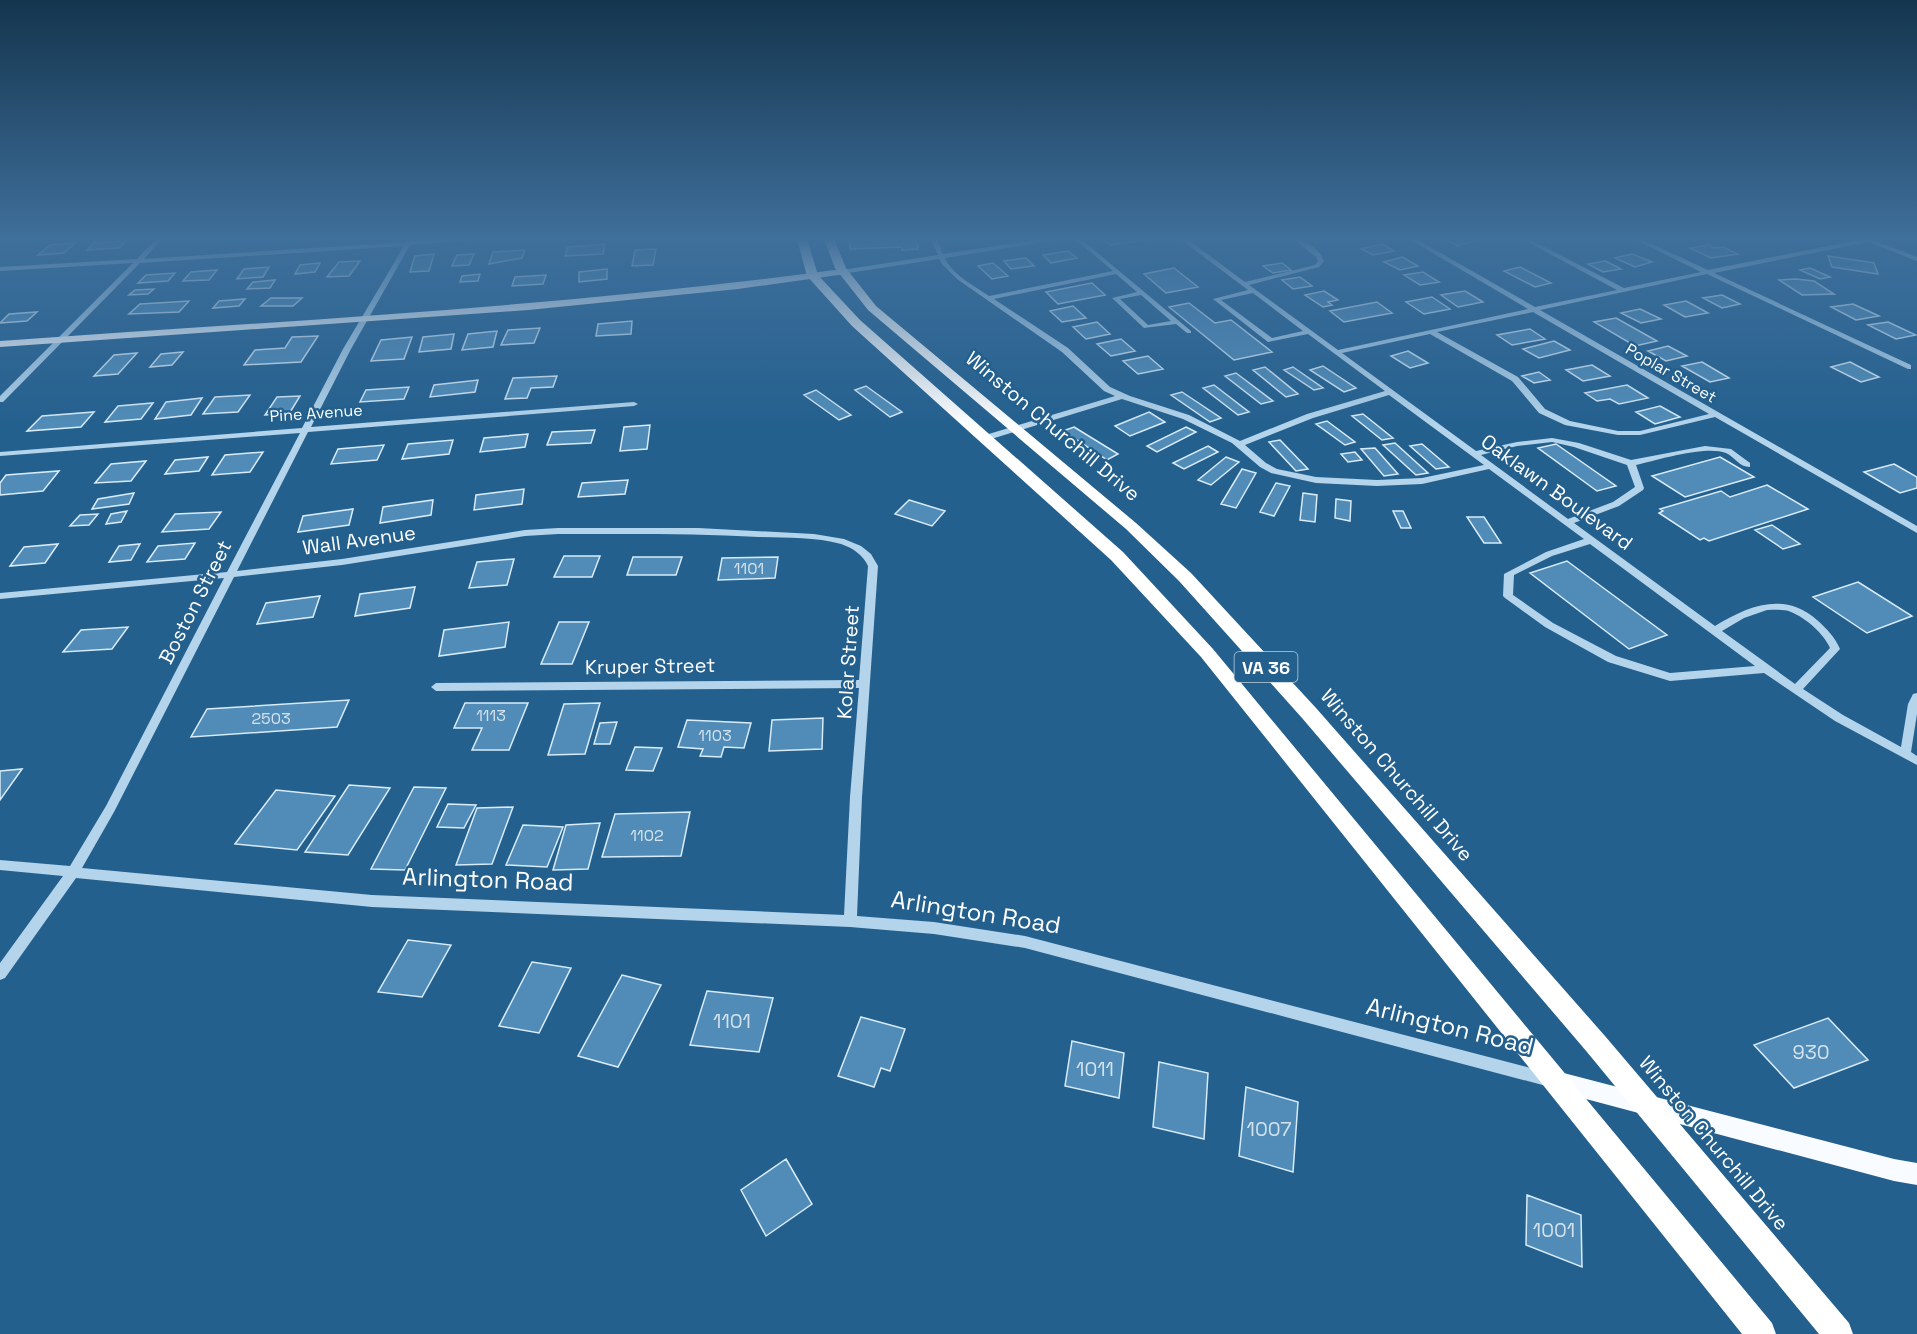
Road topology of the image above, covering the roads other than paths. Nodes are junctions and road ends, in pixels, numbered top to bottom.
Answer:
1 (99, 301) edge
2 (375, 301) edge
3 (577, 301) edge
4 (836, 301) edge
5 (866, 301) edge
6 (993, 301) edge
7 (1118, 301) edge
8 (1153, 301) edge
9 (1219, 301) edge
10 (1269, 301) edge
11 (1517, 301) edge
12 (1578, 301) edge
13 (1770, 301) edge
14 (1534, 311) junction
15 (365, 318) junction
16 (1177, 322) junction
17 (1189, 332) dead end
18 (1309, 332) junction
19 (1431, 332) junction
20 (62, 339) junction
21 (0, 344) edge
22 (1337, 352) junction
23 (1908, 367) dead end
24 (1391, 392) junction
25 (1122, 396) junction
26 (0, 400) edge
27 (634, 404) dead end
28 (1717, 414) junction
29 (306, 429) junction
30 (1014, 429) junction
31 (985, 438) junction
32 (1240, 444) junction
33 (0, 454) edge
34 (1475, 454) junction
35 (1630, 463) junction
36 (1747, 465) dead end
37 (1492, 466) junction
38 (1567, 522) junction
39 (1917, 530) edge
40 (724, 532) joint
41 (1591, 540) junction
42 (228, 575) junction
43 (0, 596) edge
44 (1714, 631) junction
45 (1765, 669) junction
46 (865, 684) junction
47 (436, 687) dead end
48 (1796, 690) junction
49 (1917, 697) edge
50 (1905, 755) junction
51 (1917, 761) edge
52 (0, 865) edge
53 (73, 872) junction
54 (850, 921) junction
55 (0, 974) edge
56 (1556, 1081) junction
57 (1647, 1105) junction
58 (1917, 1174) edge
59 (1761, 1334) edge
60 (1838, 1334) edge

1 - 20 street
2 - 15 street, Boston Street
3 - 15 main road
4 - 31 highway, VA 36
5 - 30 highway, Winston Churchill Drive / VA 36
6 - 25 street
7 - 16 street
8 - 16 street
9 - 18 street
10 - 18 street, Oaklawn Boulevard
11 - 14 street, Poplar Street
12 - 14 street
13 - 23 street
14 - 19 street
14 - 28 street, Poplar Street
15 - 20 main road
15 - 29 street, Boston Street
16 - 17 street
18 - 22 street, Oaklawn Boulevard
19 - 22 street
19 - 28 street
20 - 21 main road
20 - 26 street
22 - 24 street, Oaklawn Boulevard
24 - 32 street
24 - 34 street, Oaklawn Boulevard
25 - 30 street
25 - 32 street
27 - 29 street, Pine Avenue
28 - 39 street, Poplar Street
29 - 33 street, Pine Avenue
29 - 42 street, Boston Street
30 - 31 street
30 - 57 highway, Winston Churchill Drive / VA 36
31 - 56 highway, VA 36
32 - 37 street
34 - 35 street
34 - 37 street, Oaklawn Boulevard
35 - 36 street
35 - 38 street
37 - 38 street, Oaklawn Boulevard
38 - 41 street, Oaklawn Boulevard
40 - 42 street, Wall Avenue
40 - 46 street, Kolar Street
41 - 44 street, Oaklawn Boulevard
41 - 45 street
42 - 43 street, Wall Avenue
42 - 53 street, Boston Street
44 - 45 street, Oaklawn Boulevard
44 - 48 street
45 - 48 street, Oaklawn Boulevard
46 - 47 street, Kruper Street
46 - 54 street, Kolar Street
48 - 50 street, Oaklawn Boulevard
49 - 50 street
50 - 51 street, Oaklawn Boulevard
52 - 53 street, Arlington Road
53 - 54 street, Arlington Road
53 - 55 street, Boston Street
54 - 56 street, Arlington Road
56 - 57 main road, Arlington Road
56 - 59 highway
57 - 58 main road, Arlington Road
57 - 60 highway, Winston Churchill Drive

